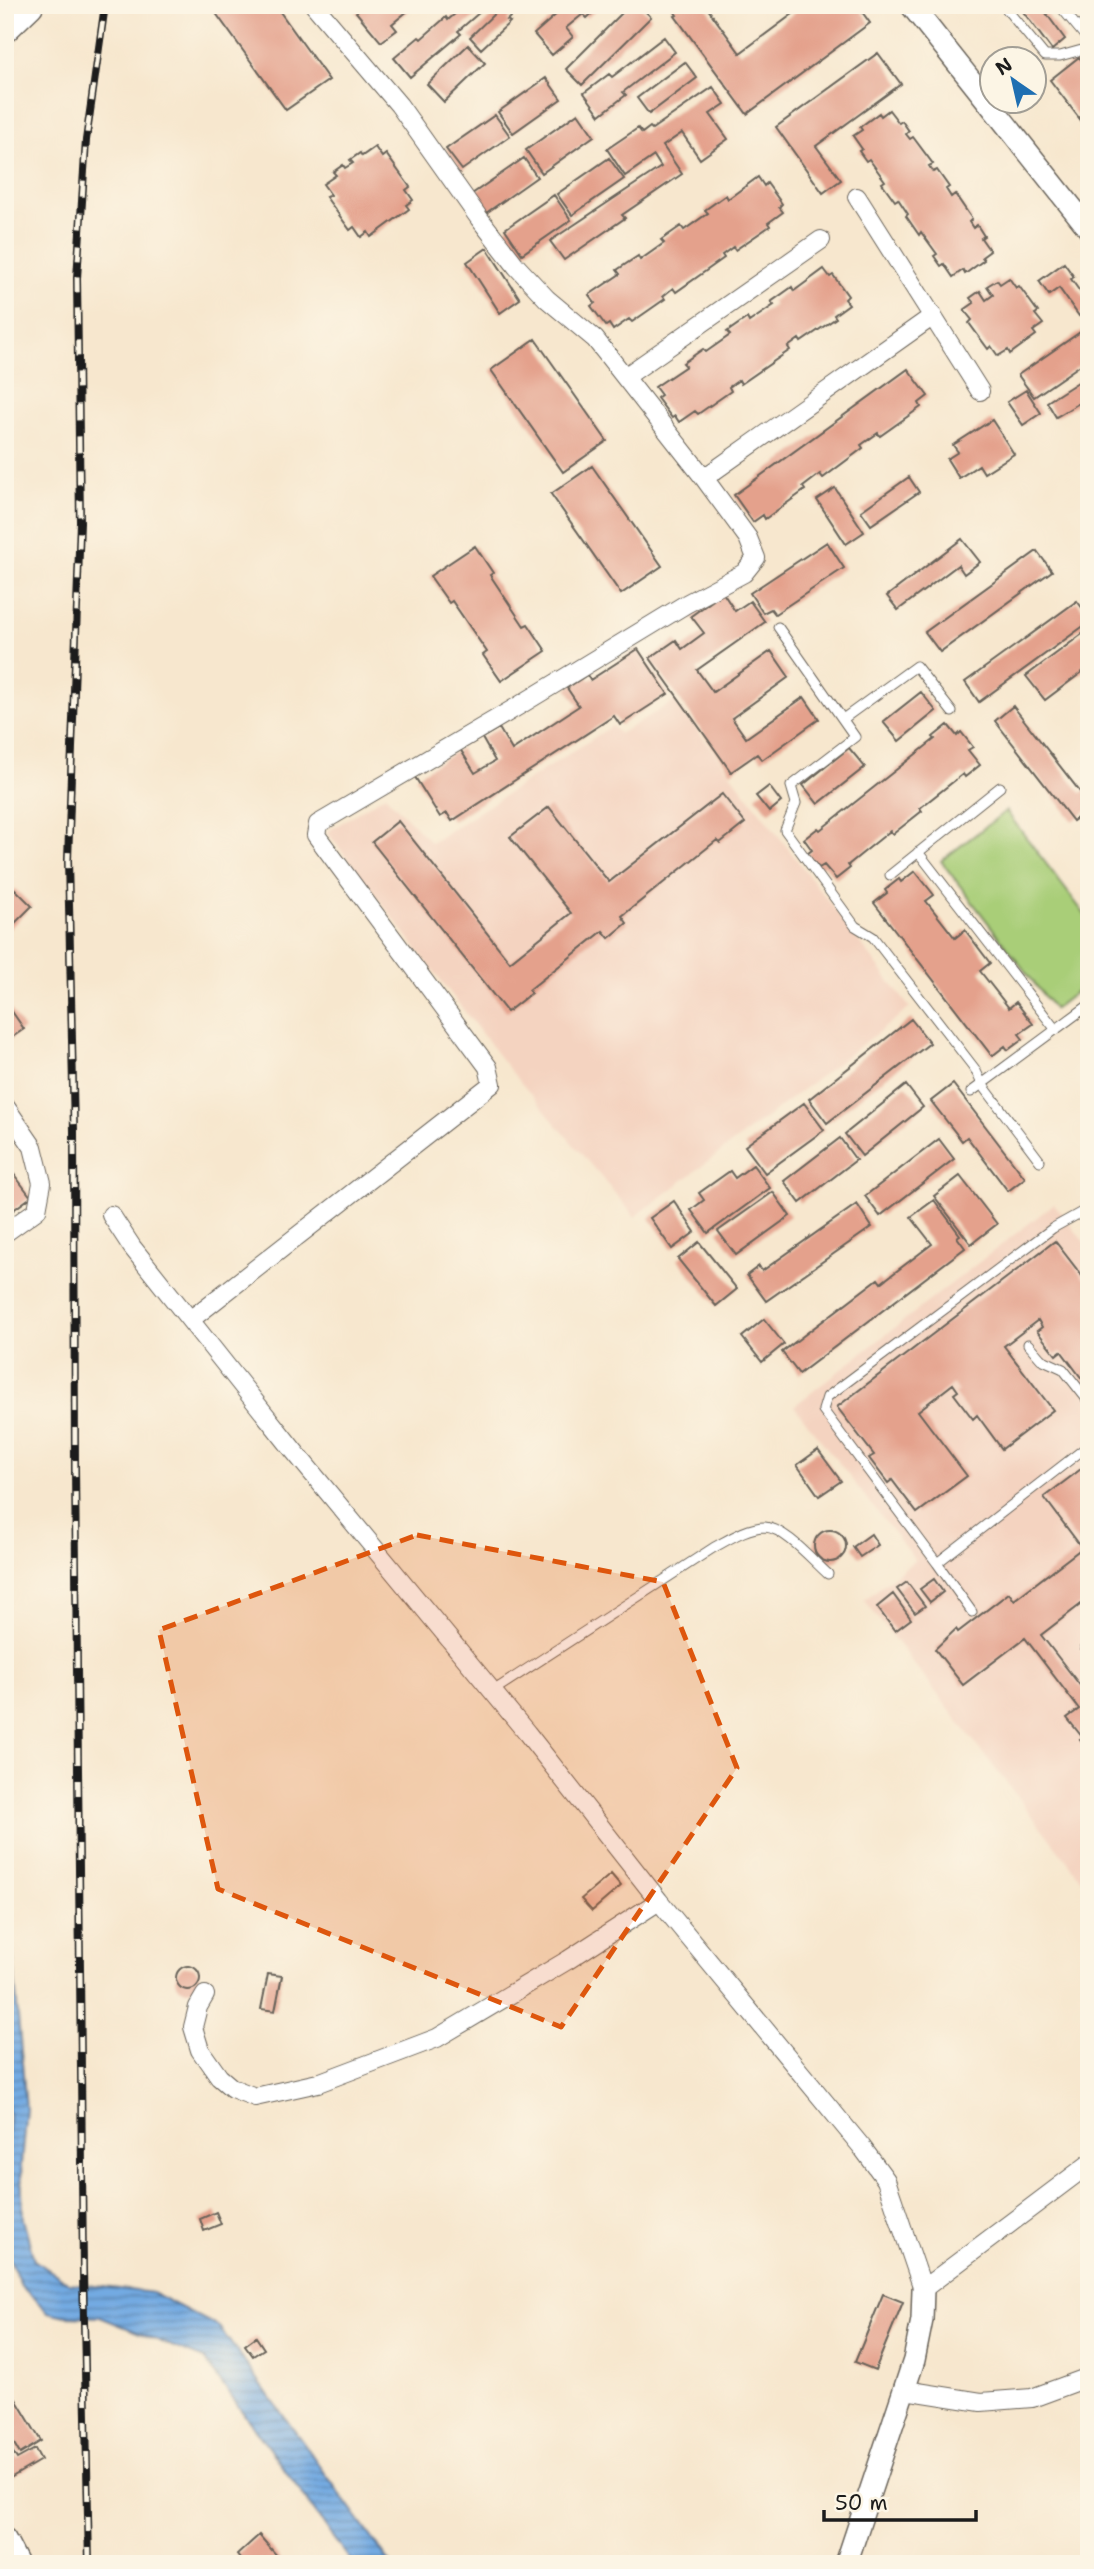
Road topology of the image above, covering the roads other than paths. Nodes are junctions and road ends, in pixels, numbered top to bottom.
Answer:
1 (30, 5) edge
2 (314, 5) edge
3 (911, 5) edge
4 (1003, 5) edge
5 (1059, 5) edge
6 (7, 24) edge
7 (1089, 41) edge
8 (1089, 48) edge
9 (857, 197) dead end
10 (1089, 229) edge
11 (821, 240) dead end
12 (933, 316) junction
13 (625, 377) junction
14 (980, 391) dead end
15 (704, 478) junction
16 (778, 627) dead end
17 (952, 712) dead end
18 (843, 719) junction
19 (1000, 787) dead end
20 (918, 852) junction
21 (890, 875) dead end
22 (1089, 1005) edge
23 (1056, 1030) junction
24 (982, 1084) junction
25 (971, 1092) dead end
26 (5, 1107) edge
27 (1040, 1161) dead end
28 (1089, 1208) edge
29 (111, 1216) dead end
30 (5, 1233) edge
31 (190, 1320) junction
32 (1028, 1343) dead end
33 (1089, 1402) edge
34 (1089, 1445) edge
35 (937, 1563) junction
36 (828, 1574) dead end
37 (972, 1612) dead end
38 (1089, 1645) edge
39 (1089, 1654) edge
40 (493, 1691) junction
41 (659, 1901) junction
42 (205, 1995) dead end
43 (1089, 2164) edge
44 (923, 2289) junction
45 (1085, 2377) edge
46 (905, 2390) junction
47 (5, 2539) edge
48 (19, 2564) edge
49 (846, 2564) edge

1 - 6 main road
2 - 13 street
3 - 10 street
4 - 8 lane
5 - 7 lane
9 - 12 street
11 - 13 street
12 - 14 street
12 - 15 street
13 - 15 street
15 - 31 street
16 - 18 lane
17 - 18 lane
18 - 24 lane
19 - 20 lane
20 - 21 lane
20 - 23 lane
22 - 23 lane
23 - 24 lane
24 - 25 lane
24 - 27 lane
26 - 30 street
28 - 35 lane
29 - 31 street
31 - 40 street
32 - 33 lane
34 - 35 lane
35 - 37 lane
36 - 40 lane
38 - 39 lane
40 - 41 street
41 - 42 street
41 - 44 street
43 - 44 street
44 - 46 street
45 - 46 street
46 - 49 street
47 - 48 street

